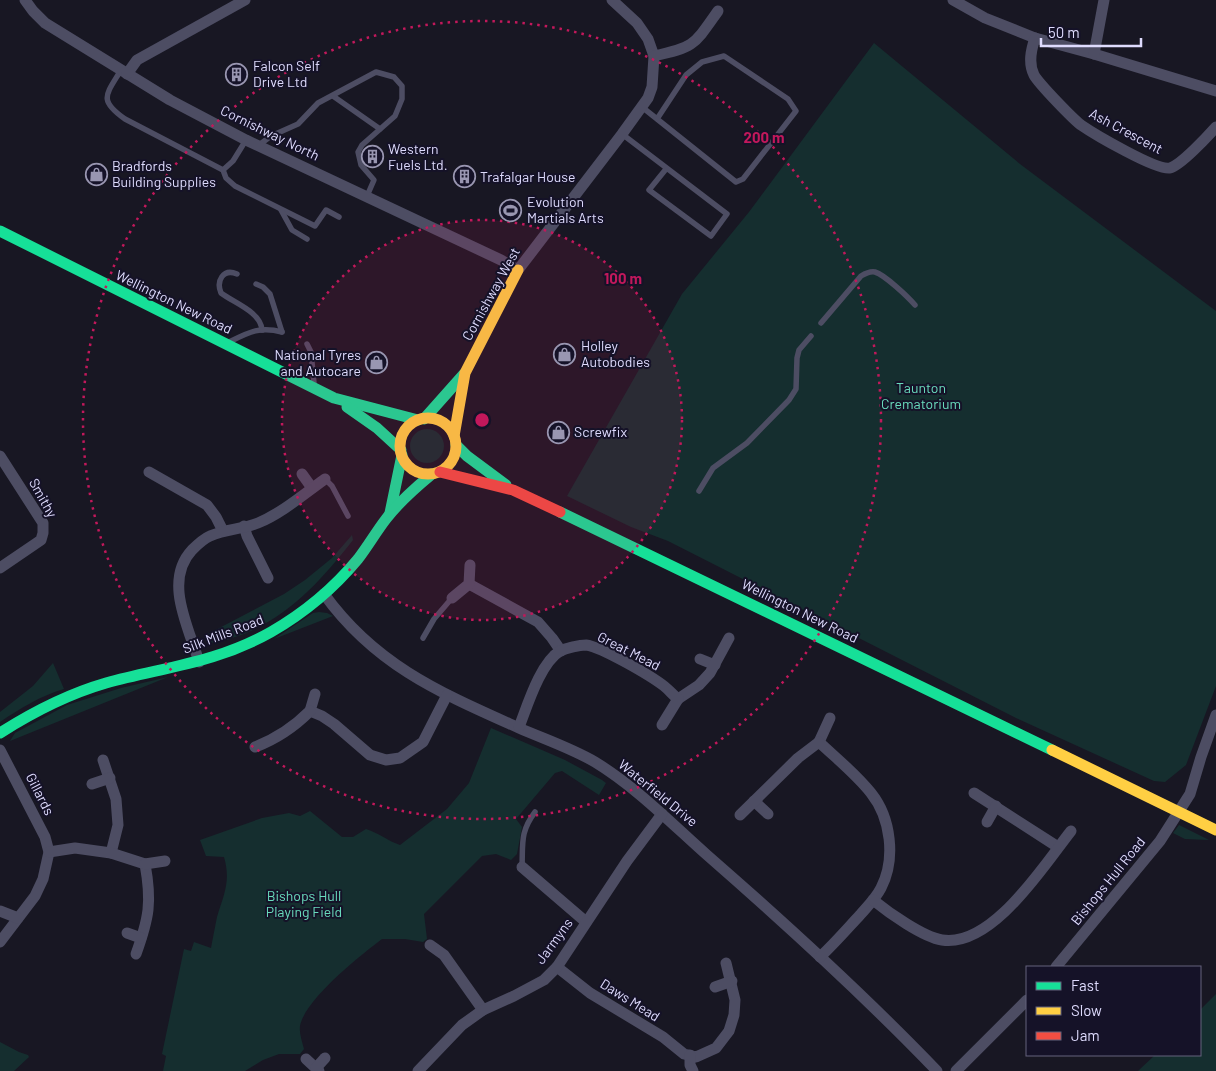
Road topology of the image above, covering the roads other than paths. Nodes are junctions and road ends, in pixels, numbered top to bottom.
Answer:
1 (25, 0) edge
2 (245, 0) edge
3 (953, 0) edge
4 (1104, 0) edge
5 (618, 2) edge
6 (718, 10) dead end
7 (1035, 38) junction
8 (1094, 54) junction
9 (654, 56) junction
10 (124, 72) junction
11 (1216, 91) edge
12 (332, 96) junction
13 (642, 107) junction
14 (657, 119) junction
15 (1216, 127) edge
16 (380, 130) junction
17 (622, 134) junction
18 (246, 140) junction
19 (259, 145) junction
20 (666, 169) junction
21 (223, 170) junction
22 (367, 196) junction
23 (280, 208) junction
24 (339, 217) dead end
25 (0, 231) edge
26 (308, 239) dead end
27 (518, 270) junction
28 (238, 274) dead end
29 (256, 284) dead end
30 (915, 305) dead end
31 (821, 323) dead end
32 (262, 330) junction
33 (811, 336) dead end
34 (226, 344) junction
35 (307, 344) dead end
36 (465, 373) junction
37 (314, 388) junction
38 (334, 398) junction
39 (421, 419) junction
40 (455, 440) junction
41 (401, 452) junction
42 (0, 456) edge
43 (149, 472) dead end
44 (436, 473) junction
45 (302, 474) dead end
46 (325, 479) joint
47 (163, 480) junction
48 (312, 488) junction
49 (512, 490) junction
50 (157, 491) dead end
51 (699, 491) dead end
52 (390, 514) junction
53 (348, 516) dead end
54 (244, 526) junction
55 (223, 532) junction
56 (272, 558) dead end
57 (261, 564) junction
58 (470, 565) dead end
59 (0, 568) edge
60 (268, 578) dead end
61 (469, 584) junction
62 (324, 594) junction
63 (452, 598) joint
64 (424, 638) dead end
65 (729, 638) dead end
66 (560, 651) junction
67 (700, 658) dead end
68 (199, 662) junction
69 (715, 665) junction
70 (315, 694) dead end
71 (447, 695) junction
72 (678, 699) junction
73 (310, 711) junction
74 (1216, 716) edge
75 (830, 718) dead end
76 (662, 725) dead end
77 (518, 728) junction
78 (0, 733) edge
79 (819, 742) junction
80 (255, 748) dead end
81 (0, 750) edge
82 (103, 760) dead end
83 (110, 778) junction
84 (92, 784) dead end
85 (974, 793) dead end
86 (754, 801) junction
87 (996, 806) junction
88 (1177, 811) junction
89 (535, 812) dead end
90 (662, 814) junction
91 (768, 814) dead end
92 (740, 815) dead end
93 (987, 822) dead end
94 (1216, 830) edge
95 (1071, 831) dead end
96 (1058, 846) junction
97 (49, 852) junction
98 (111, 853) junction
99 (165, 861) dead end
100 (145, 864) junction
101 (522, 867) joint
102 (873, 900) junction
103 (0, 911) edge
104 (18, 918) junction
105 (586, 922) junction
106 (128, 933) dead end
107 (142, 938) junction
108 (0, 942) edge
109 (430, 945) dead end
110 (136, 954) dead end
111 (820, 957) junction
112 (726, 964) dead end
113 (1057, 966) edge
114 (557, 967) junction
115 (732, 982) junction
116 (714, 987) dead end
117 (1026, 1001) edge
118 (483, 1010) junction
119 (690, 1055) junction
120 (325, 1058) dead end
121 (306, 1059) dead end
122 (317, 1070) edge
123 (418, 1071) edge
124 (693, 1071) edge
125 (937, 1071) edge
126 (956, 1071) edge

1 - 10 street, Cornishway North
2 - 10 street
3 - 7 street
4 - 8 street
5 - 9 street
6 - 9 street
7 - 8 street
7 - 15 street, Ash Crescent
8 - 11 street
9 - 13 street, Cornishway West
10 - 18 street, Cornishway North
10 - 21 lane
12 - 16 lane
12 - 16 lane
12 - 19 lane
13 - 14 lane
13 - 17 street, Cornishway West
14 - 14 lane
16 - 22 lane
17 - 20 lane
17 - 27 street, Cornishway West
18 - 19 street, Cornishway North
18 - 21 lane
19 - 22 street, Cornishway North
20 - 20 lane
21 - 23 lane
22 - 27 street, Cornishway North
23 - 24 lane
23 - 26 lane
25 - 34 main road, Wellington New Road
27 - 36 main road, Cornishway West
28 - 32 lane
29 - 32 lane
30 - 31 lane
32 - 34 lane
33 - 51 lane
34 - 37 main road, Wellington New Road
35 - 37 lane
36 - 39 main road, Cornishway West
36 - 40 main road, Cornishway West
37 - 38 main road, Wellington New Road
38 - 39 main road, Wellington New Road
38 - 41 main road, Wellington New Road
39 - 40 main road
39 - 41 main road
40 - 44 main road
40 - 49 main road, Wellington New Road
41 - 44 main road
41 - 52 main road, Silk Mills Road
42 - 59 street, Smithy
43 - 47 street
44 - 49 main road, Wellington New Road
44 - 52 main road, Silk Mills Road
45 - 48 street
46 - 48 street
46 - 53 lane
47 - 50 street
47 - 55 street
48 - 54 street
49 - 88 main road, Wellington New Road
52 - 62 main road, Silk Mills Road
54 - 55 street
54 - 57 street
55 - 68 street
56 - 57 street
57 - 60 street
58 - 61 street
61 - 63 street
61 - 66 street
62 - 68 main road, Silk Mills Road
62 - 71 street, Waterfield Drive
63 - 64 lane
65 - 69 street
66 - 72 street, Great Mead
66 - 77 street
67 - 69 street
68 - 78 main road, Silk Mills Road
69 - 72 street
70 - 73 street
71 - 73 street
71 - 77 street, Waterfield Drive
72 - 76 street
73 - 80 street
74 - 88 street, Bishops Hull Road
75 - 79 street
77 - 90 street, Waterfield Drive
79 - 86 street
79 - 102 street
81 - 97 street, Gillards
82 - 83 street
83 - 84 street
83 - 98 street
85 - 87 street
86 - 91 street
86 - 92 street
87 - 93 street
87 - 96 street
88 - 94 main road, Wellington New Road
88 - 113 street, Bishops Hull Road
89 - 101 lane
90 - 105 street, Jarmyns
90 - 111 street, Waterfield Drive
95 - 96 street
96 - 102 street
97 - 98 street
97 - 104 street
98 - 100 street
99 - 100 street
100 - 107 street
101 - 105 street
102 - 111 street
103 - 104 street
104 - 108 street
105 - 114 street, Jarmyns
106 - 107 street
107 - 110 street
109 - 118 street
111 - 125 street, Waterfield Drive
112 - 115 street
114 - 118 street, Jarmyns
114 - 119 street, Daws Mead
115 - 116 street
115 - 119 street
117 - 126 street
118 - 123 street, Jarmyns
119 - 124 street
120 - 122 street
121 - 122 street

